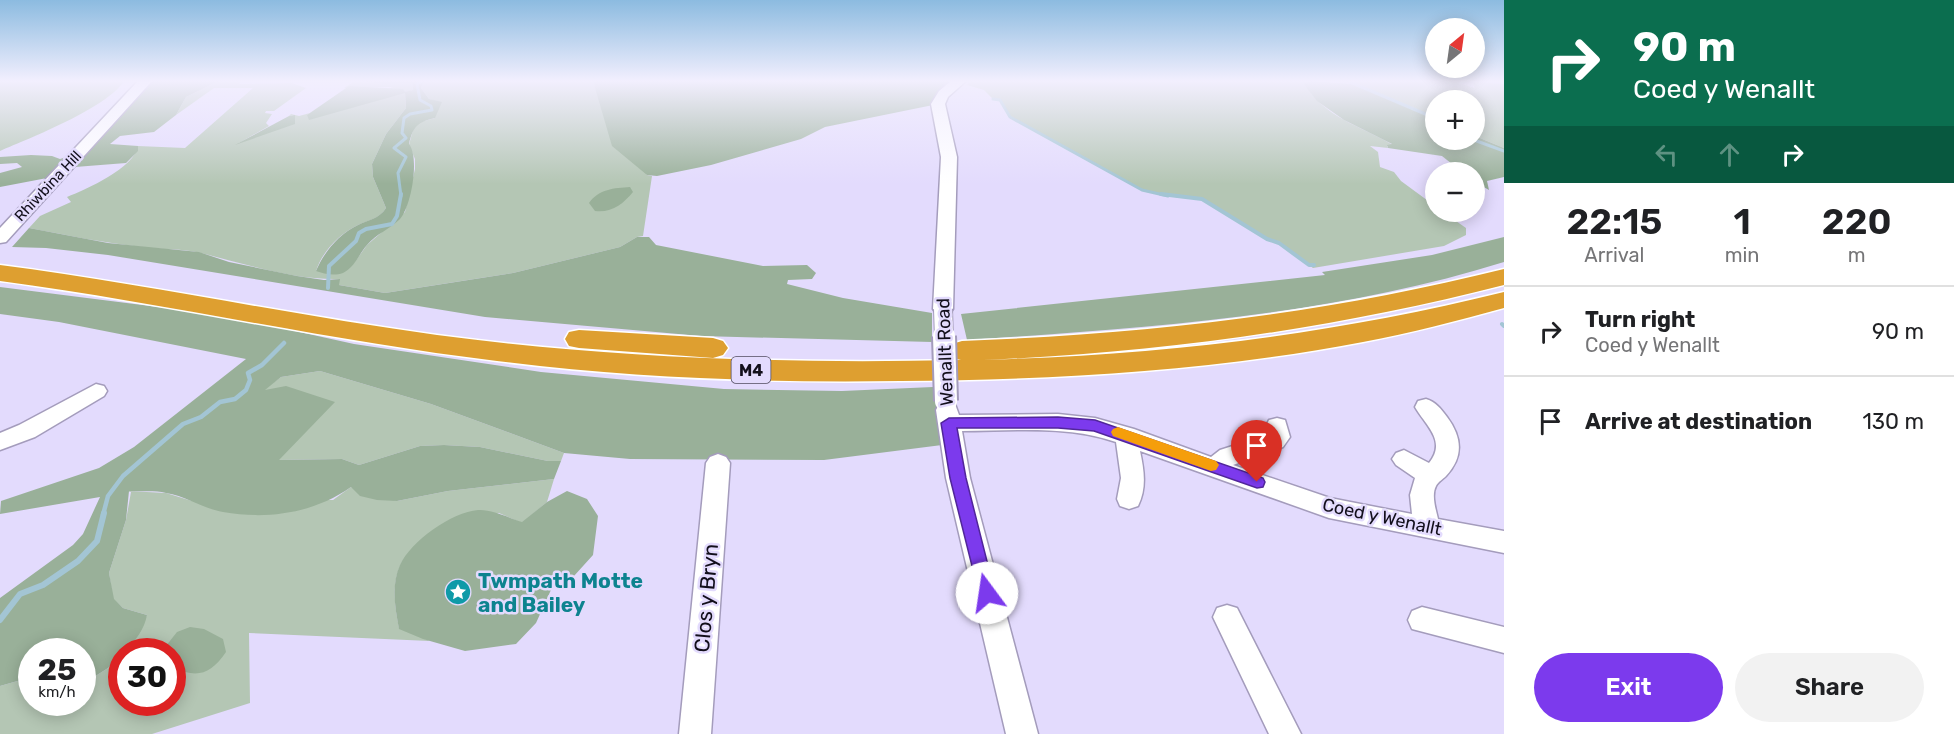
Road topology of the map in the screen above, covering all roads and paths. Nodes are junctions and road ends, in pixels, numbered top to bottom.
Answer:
1 (115, 115) edge
2 (939, 115) edge
3 (2, 242) edge
4 (0, 273) edge
5 (1504, 277) edge
6 (1504, 300) edge
7 (96, 391) dead end
8 (1426, 407) dead end
9 (947, 412) junction
10 (1277, 426) dead end
11 (1126, 435) junction
12 (0, 442) edge
13 (1404, 459) dead end
14 (718, 463) dead end
15 (1216, 467) junction
16 (1431, 476) junction
17 (1129, 499) dead end
18 (1426, 527) junction
19 (1504, 542) edge
20 (1227, 617) dead end
21 (1422, 620) dead end
22 (1504, 640) edge
23 (695, 734) edge
24 (1022, 734) edge
25 (1285, 734) edge

1 - 3 street, Rhiwbina Hill
2 - 9 street, Wenallt Road, bridge
3 - 5 highway, M4
4 - 6 highway, M4
7 - 12 street
8 - 16 street
9 - 11 street, Coed y Wenallt
9 - 24 street, Wenallt Road
10 - 15 street
11 - 15 street, Coed y Wenallt
11 - 17 street
13 - 16 street
14 - 23 street, Clos y Bryn
15 - 18 street, Coed y Wenallt
16 - 18 street
18 - 19 street, Coed y Wenallt
20 - 25 street
21 - 22 street

